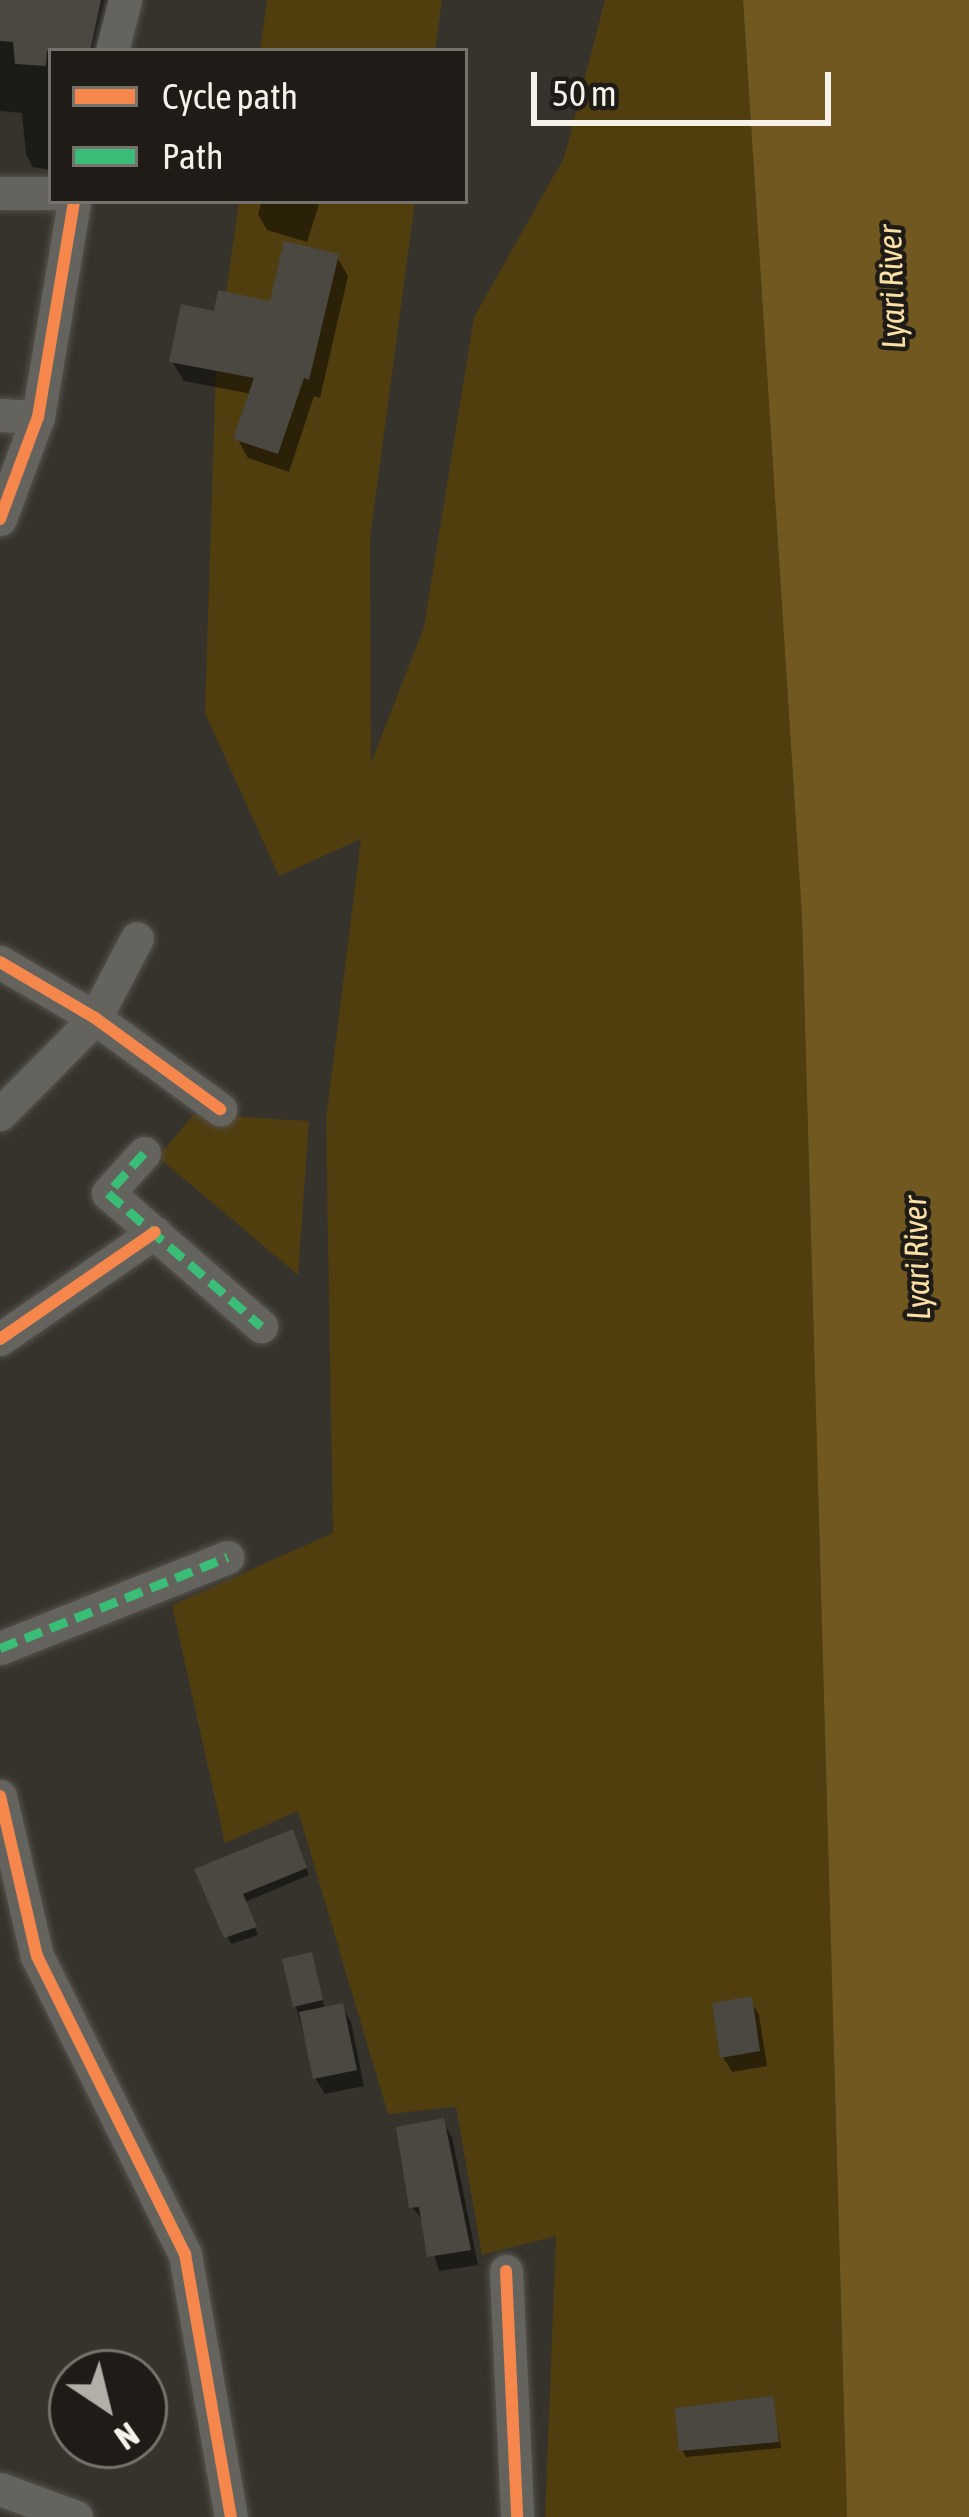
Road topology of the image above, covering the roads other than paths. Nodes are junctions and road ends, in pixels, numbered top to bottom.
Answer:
1 (125, 0) edge
2 (113, 48) edge
3 (0, 193) edge
4 (48, 193) edge
5 (74, 204) edge
6 (0, 415) edge
7 (38, 417) junction
8 (0, 519) edge
9 (136, 938) dead end
10 (0, 962) edge
11 (95, 1018) junction
12 (220, 1109) dead end
13 (0, 1114) edge
14 (144, 1153) dead end
15 (155, 1232) junction
16 (261, 1326) dead end
17 (0, 1339) edge
18 (228, 1557) dead end
19 (0, 1648) edge
20 (0, 1796) edge
21 (506, 2271) dead end
22 (0, 2489) edge
23 (76, 2517) edge
24 (231, 2517) edge
25 (517, 2517) edge

1 - 2 street
3 - 4 street
5 - 7 street
6 - 7 street
7 - 8 street
9 - 11 street
10 - 11 street
11 - 12 street
11 - 13 street
14 - 15 street
15 - 16 street
15 - 17 street
18 - 19 street
20 - 24 street
21 - 25 street
22 - 23 street

